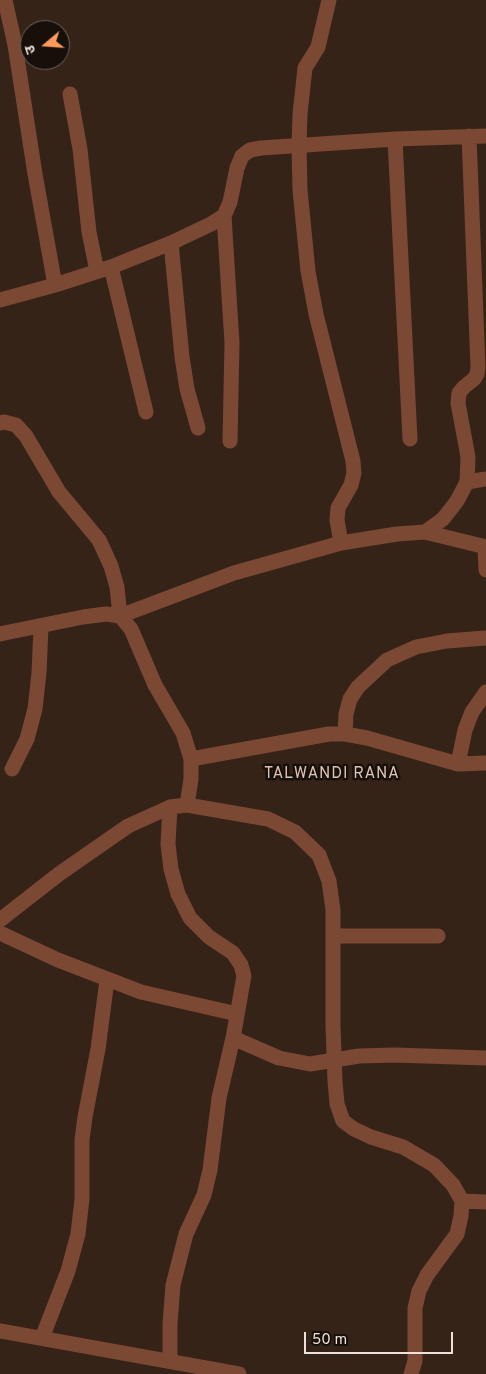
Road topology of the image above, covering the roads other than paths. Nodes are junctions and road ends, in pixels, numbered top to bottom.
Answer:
1 (5, 0) edge
2 (329, 0) edge
3 (70, 94) dead end
4 (469, 136) junction
5 (486, 136) edge
6 (395, 139) junction
7 (299, 146) junction
8 (224, 216) junction
9 (171, 243) junction
10 (104, 269) junction
11 (55, 285) junction
12 (0, 300) edge
13 (146, 412) dead end
14 (0, 422) edge
15 (198, 428) dead end
16 (410, 439) dead end
17 (230, 441) dead end
18 (486, 479) edge
19 (467, 482) junction
20 (425, 532) junction
21 (341, 543) junction
22 (486, 547) edge
23 (486, 570) edge
24 (120, 616) junction
25 (41, 626) junction
26 (0, 634) edge
27 (485, 638) edge
28 (486, 692) edge
29 (345, 734) junction
30 (191, 759) junction
31 (486, 763) edge
32 (458, 764) junction
33 (12, 769) dead end
34 (187, 805) junction
35 (170, 806) junction
36 (0, 920) edge
37 (0, 934) edge
38 (333, 936) junction
39 (438, 936) dead end
40 (107, 980) junction
41 (237, 1014) junction
42 (233, 1038) junction
43 (486, 1058) edge
44 (334, 1060) junction
45 (462, 1201) junction
46 (486, 1202) edge
47 (0, 1331) edge
48 (42, 1338) junction
49 (170, 1362) junction
50 (239, 1374) edge
51 (411, 1374) edge

1 - 11 street
2 - 7 street
3 - 10 street
4 - 5 street
4 - 6 street
4 - 19 street
6 - 7 street
6 - 16 street
7 - 8 street
7 - 21 street
8 - 9 street
8 - 17 street
9 - 10 street
9 - 15 street
10 - 11 street
10 - 13 street
11 - 12 street
14 - 24 street
18 - 19 street
19 - 20 street
20 - 21 street
20 - 22 street
21 - 24 street
22 - 23 street
24 - 25 street
24 - 30 street
25 - 26 street
25 - 33 street
27 - 29 street
28 - 32 street
29 - 30 street
29 - 32 street
30 - 34 street
31 - 32 street
34 - 35 street
34 - 38 street
35 - 36 street
35 - 41 street
37 - 40 street
38 - 39 street
38 - 44 street
40 - 41 street
40 - 48 street
41 - 42 street
42 - 44 street
42 - 49 street
43 - 44 street
44 - 45 street
45 - 46 street
45 - 51 street
47 - 48 street
48 - 49 street
49 - 50 street

